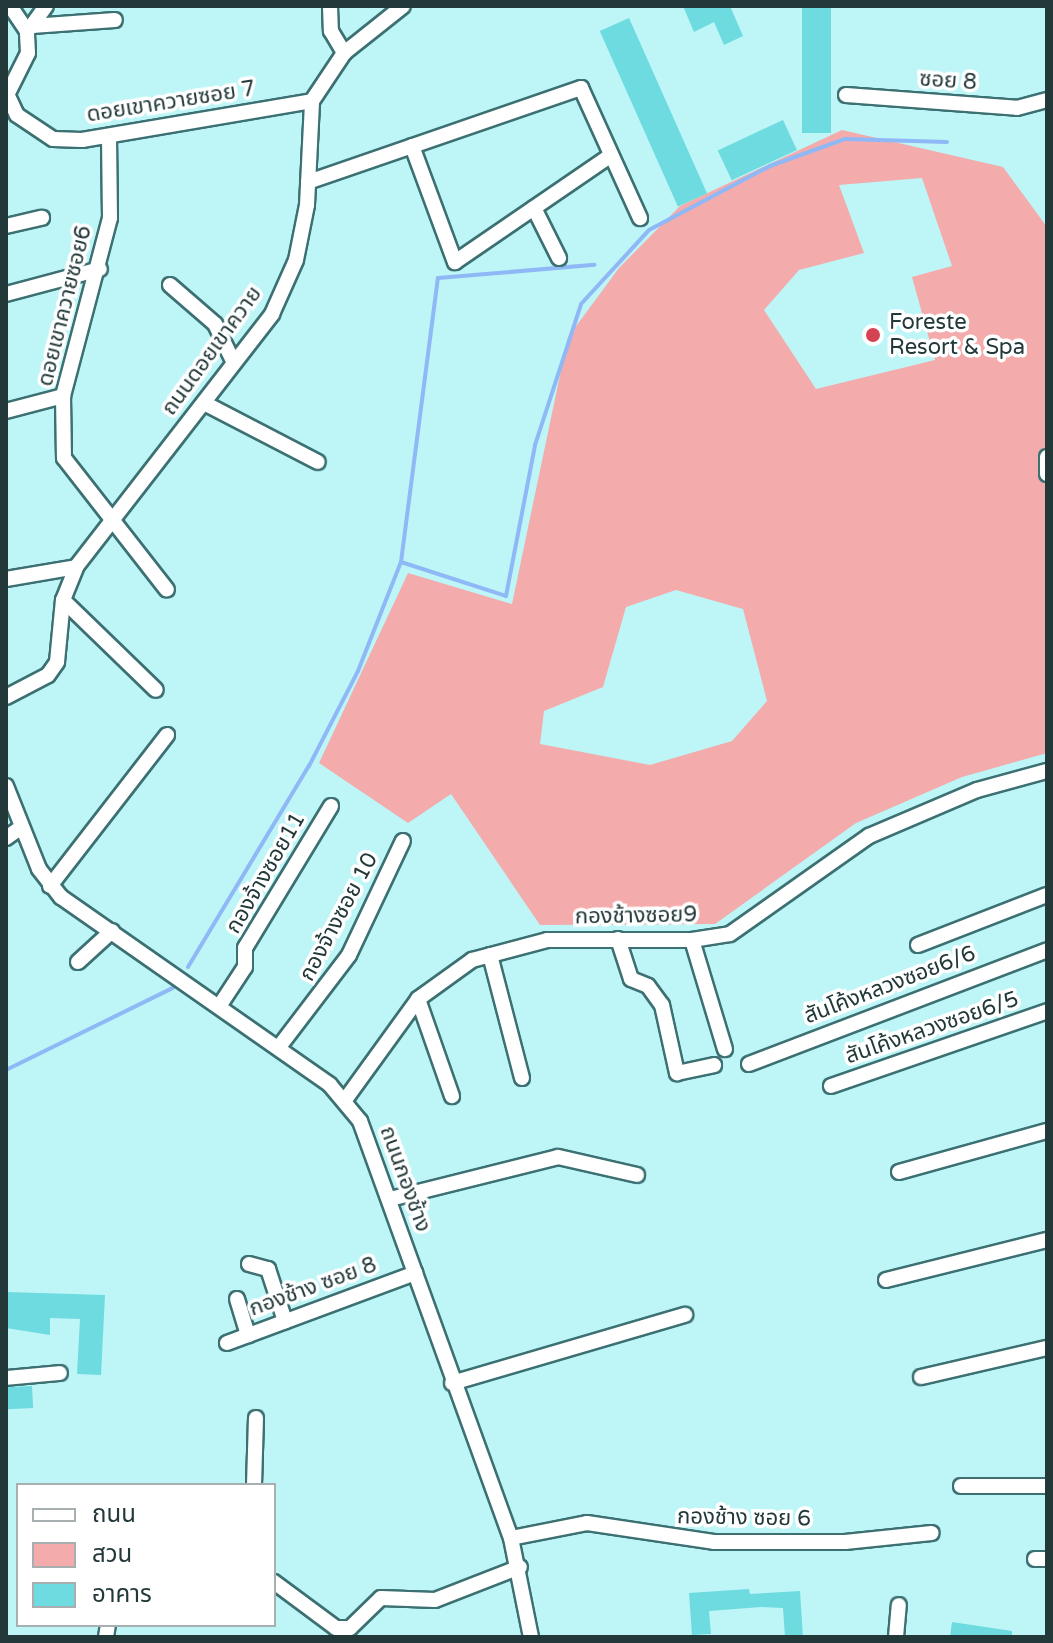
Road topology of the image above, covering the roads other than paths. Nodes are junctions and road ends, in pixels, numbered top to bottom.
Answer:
1 (10, 6) edge
2 (46, 6) edge
3 (330, 6) edge
4 (403, 6) edge
5 (115, 20) dead end
6 (30, 28) junction
7 (344, 53) junction
8 (846, 95) dead end
9 (7, 96) edge
10 (1047, 100) edge
11 (312, 101) junction
12 (109, 137) junction
13 (412, 146) junction
14 (611, 155) junction
15 (308, 182) junction
16 (534, 208) junction
17 (42, 218) dead end
18 (640, 218) dead end
19 (6, 226) edge
20 (559, 258) dead end
21 (100, 269) junction
22 (170, 285) dead end
23 (6, 294) edge
24 (234, 363) junction
25 (63, 396) junction
26 (204, 403) junction
27 (6, 411) edge
28 (1047, 457) edge
29 (318, 462) dead end
30 (1047, 474) edge
31 (109, 520) junction
32 (76, 567) junction
33 (6, 579) edge
34 (167, 590) dead end
35 (63, 600) junction
36 (156, 690) dead end
37 (6, 697) edge
38 (167, 735) dead end
39 (1047, 771) edge
40 (6, 786) edge
41 (331, 806) dead end
42 (22, 827) junction
43 (6, 838) edge
44 (403, 841) dead end
45 (50, 886) junction
46 (1047, 895) edge
47 (112, 931) junction
48 (618, 939) junction
49 (692, 940) junction
50 (918, 945) dead end
51 (1047, 950) edge
52 (490, 955) junction
53 (78, 962) dead end
54 (418, 999) junction
55 (220, 1005) junction
56 (1047, 1011) edge
57 (279, 1047) junction
58 (725, 1049) dead end
59 (749, 1064) dead end
60 (714, 1065) dead end
61 (522, 1078) dead end
62 (831, 1086) dead end
63 (452, 1096) dead end
64 (345, 1100) junction
65 (1047, 1131) edge
66 (899, 1172) dead end
67 (637, 1175) dead end
68 (390, 1199) junction
69 (1047, 1240) edge
70 (249, 1264) dead end
71 (415, 1273) junction
72 (886, 1280) dead end
73 (237, 1299) dead end
74 (685, 1315) dead end
75 (285, 1321) junction
76 (248, 1335) junction
77 (227, 1343) dead end
78 (1047, 1348) edge
79 (60, 1373) dead end
80 (921, 1377) dead end
81 (6, 1378) edge
82 (452, 1383) junction
83 (256, 1418) dead end
84 (254, 1483) edge
85 (961, 1486) dead end
86 (1047, 1486) edge
87 (932, 1533) dead end
88 (511, 1538) junction
89 (520, 1567) junction
90 (276, 1583) edge
91 (899, 1605) dead end
92 (531, 1637) edge
93 (896, 1637) edge

1 - 6 street
2 - 6 street
3 - 7 street
4 - 7 street
5 - 6 street
6 - 9 street
7 - 11 street
8 - 10 street, ซอย 8
9 - 12 street, ดอยเขาควายซอย 7
11 - 12 street, ดอยเขาควายซอย 7
11 - 15 street, ถนนดอยเขาควาย
12 - 21 street, ดอยเขาควายซอย6
13 - 14 street
13 - 15 street
13 - 16 street
14 - 16 street
14 - 18 street
15 - 24 street, ถนนดอยเขาควาย
16 - 20 street
17 - 19 street
21 - 23 street
21 - 25 street, ดอยเขาควายซอย6
22 - 24 street
24 - 26 street, ถนนดอยเขาควาย
25 - 27 street
25 - 31 street, ดอยเขาควายซอย6
26 - 29 street
26 - 31 street, ถนนดอยเขาควาย
28 - 30 street
31 - 32 street, ถนนดอยเขาควาย
31 - 34 street, ดอยเขาควายซอย6
32 - 33 street
32 - 35 street, ถนนดอยเขาควาย
35 - 36 street
35 - 37 street, ถนนดอยเขาควาย
38 - 45 street
39 - 49 street, กองช้างซอย9
40 - 42 street, ถนนกองช้าง
41 - 55 street, กองจ้างซอย11
42 - 43 street
42 - 45 street, ถนนกองช้าง
44 - 57 street, กองจ้างซอย 10
45 - 47 street, ถนนกองช้าง
46 - 50 street
47 - 53 street
47 - 55 street, ถนนกองช้าง
48 - 49 street, กองช้างซอย9
48 - 52 street, กองช้างซอย9
48 - 60 street
49 - 58 street
51 - 59 street, สันโค้งหลวงซอย6/6
52 - 54 street, กองช้างซอย9
52 - 61 street
54 - 63 street
54 - 64 street, กองช้างซอย9
55 - 57 street, ถนนกองช้าง
56 - 62 street, สันโค้งหลวงซอย6/5
57 - 64 street, ถนนกองช้าง
64 - 68 street, ถนนกองช้าง
65 - 66 street
67 - 68 street
68 - 71 street, ถนนกองช้าง
69 - 72 street
70 - 75 street
71 - 75 street, กองช้าง ซอย 8
71 - 82 street, ถนนกองช้าง
73 - 76 street
74 - 82 street
75 - 76 street, กองช้าง ซอย 8
76 - 77 street, กองช้าง ซอย 8
78 - 80 street
79 - 81 street
82 - 88 street, ถนนกองช้าง
83 - 84 street
85 - 86 street
87 - 88 street, กองช้าง ซอย 6
88 - 89 street, ถนนกองช้าง
89 - 90 street
89 - 92 street, ถนนกองช้าง
91 - 93 street

